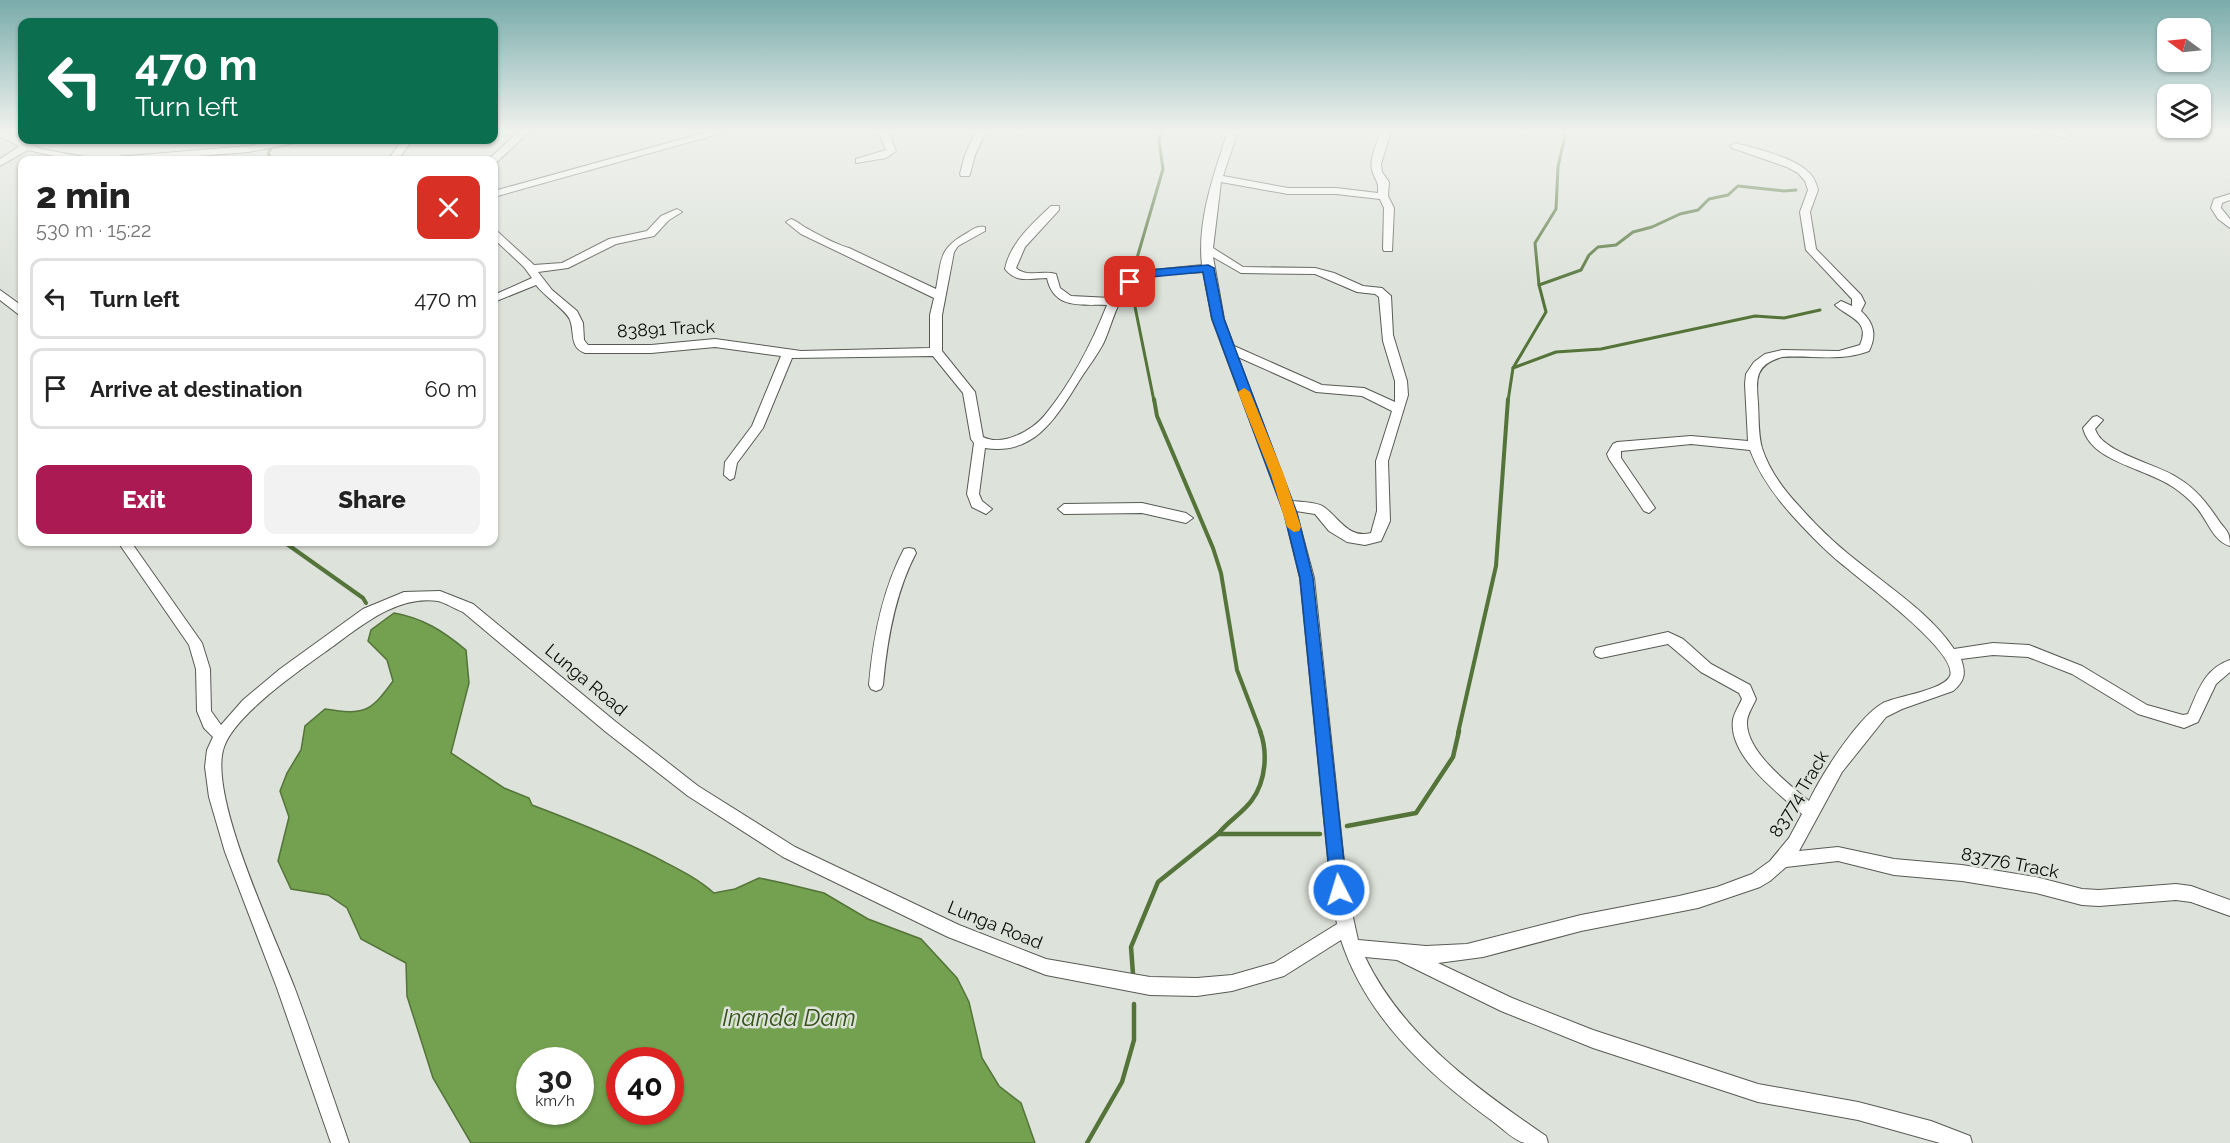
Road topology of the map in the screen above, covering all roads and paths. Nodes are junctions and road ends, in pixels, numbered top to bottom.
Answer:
1 (529, 184) edge
2 (1216, 184) edge
3 (1252, 184) edge
4 (1385, 184) edge
5 (1811, 184) edge
6 (498, 193) edge
7 (1383, 196) junction
8 (2230, 197) edge
9 (1054, 208) dead end
10 (677, 212) dead end
11 (790, 222) dead end
12 (2230, 225) edge
13 (981, 229) dead end
14 (498, 238) edge
15 (1208, 249) junction
16 (1388, 249) dead end
17 (1208, 268) junction
18 (534, 275) junction
19 (0, 294) edge
20 (940, 296) junction
21 (498, 297) edge
22 (1114, 303) junction
23 (1841, 305) dead end
24 (18, 308) edge
25 (1856, 311) junction
26 (1228, 348) junction
27 (936, 352) junction
28 (788, 354) junction
29 (1398, 409) junction
30 (2097, 420) dead end
31 (980, 442) junction
32 (1756, 446) junction
33 (730, 475) dead end
34 (1287, 505) junction
35 (1649, 508) dead end
36 (986, 509) dead end
37 (1064, 509) dead end
38 (1186, 518) dead end
39 (2230, 541) edge
40 (127, 546) edge
41 (909, 554) dead end
42 (1601, 652) dead end
43 (1950, 655) junction
44 (2230, 666) edge
45 (876, 685) dead end
46 (221, 735) junction
47 (1812, 813) junction
48 (1781, 860) junction
49 (2230, 908) edge
50 (1346, 928) junction
51 (1352, 948) junction
52 (1395, 951) junction
53 (340, 1143) edge
54 (1539, 1143) edge
55 (1963, 1143) edge

1 - 6 street
2 - 15 street
3 - 7 street
4 - 7 street
5 - 25 street
7 - 16 street
8 - 12 street
9 - 22 street
10 - 18 street
11 - 20 street
13 - 20 street
14 - 18 street, 83891 Track
15 - 17 street
15 - 29 street
17 - 22 street
17 - 26 street
18 - 21 street
18 - 28 street, 83891 Track
19 - 24 street
20 - 27 street
22 - 31 street
23 - 25 street
25 - 32 street
26 - 29 street
26 - 34 street
27 - 28 street, 83891 Track
27 - 31 street
28 - 33 street
29 - 34 street
30 - 39 street
31 - 36 street
32 - 35 street
32 - 43 street
34 - 50 street
37 - 38 street
40 - 46 street
41 - 45 street
42 - 47 street
43 - 44 street
43 - 47 street, 83774 Track
46 - 50 street, Lunga Road
46 - 53 street, Lunga Road
47 - 48 street, 83774 Track
48 - 49 street, 83776 Track
48 - 52 street, 83774 Track
50 - 51 street
51 - 52 street, 83774 Track
51 - 54 street
52 - 55 street

